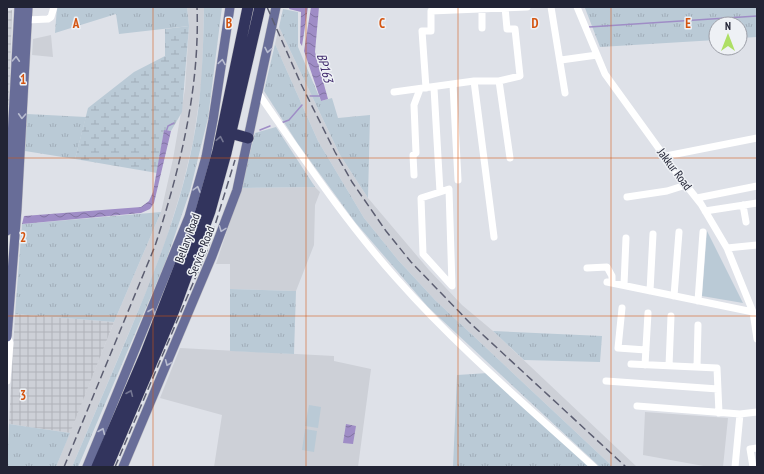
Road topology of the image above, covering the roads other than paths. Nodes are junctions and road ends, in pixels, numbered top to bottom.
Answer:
1 (19, 7) edge
2 (28, 7) edge
3 (54, 7) edge
4 (230, 7) edge
5 (248, 7) edge
6 (260, 7) edge
7 (276, 7) edge
8 (527, 7) edge
9 (551, 7) edge
10 (577, 7) edge
11 (482, 8) edge
12 (505, 8) edge
13 (431, 9) edge
14 (458, 9) edge
15 (27, 20) junction
16 (482, 28) dead end
17 (597, 55) junction
18 (561, 60) junction
19 (500, 81) junction
20 (474, 82) junction
21 (453, 85) junction
22 (434, 88) junction
23 (423, 89) junction
24 (258, 92) junction
25 (394, 92) dead end
26 (566, 93) dead end
27 (230, 134) junction
28 (248, 138) junction
29 (757, 138) edge
30 (666, 156) junction
31 (510, 158) dead end
32 (9, 165) edge
33 (414, 175) dead end
34 (458, 180) dead end
35 (686, 185) junction
36 (757, 186) edge
37 (14, 191) junction
38 (440, 192) junction
39 (627, 197) dead end
40 (697, 198) junction
41 (757, 203) edge
42 (743, 205) junction
43 (705, 211) junction
44 (746, 222) dead end
45 (12, 224) edge
46 (7, 231) edge
47 (679, 232) dead end
48 (703, 232) dead end
49 (653, 234) dead end
50 (494, 238) dead end
51 (626, 238) dead end
52 (11, 241) edge
53 (757, 245) edge
54 (727, 248) junction
55 (587, 268) dead end
56 (624, 285) junction
57 (650, 290) junction
58 (674, 296) junction
59 (698, 301) junction
60 (622, 308) dead end
61 (753, 312) junction
62 (648, 313) dead end
63 (671, 316) dead end
64 (698, 325) dead end
65 (7, 336) edge
66 (757, 339) edge
67 (646, 350) junction
68 (631, 364) dead end
69 (645, 365) junction
70 (669, 366) junction
71 (697, 367) junction
72 (7, 381) edge
73 (606, 381) dead end
74 (718, 389) junction
75 (637, 406) dead end
76 (757, 412) edge
77 (719, 413) junction
78 (740, 414) junction
79 (757, 448) edge
80 (87, 467) edge
81 (97, 467) edge
82 (107, 467) edge
83 (123, 467) edge
84 (594, 467) edge
85 (735, 467) edge
86 (753, 467) edge

32 -> 1 main road
2 - 15 main road
3 - 15 street
80 -> 4 main road
81 -> 5 highway, Bellary Road
6 - 27 highway, Bellary Road
7 -> 24 main road, Service Road
8 - 12 street
9 - 18 street
10 - 17 street, Jakkur Road
11 - 12 street
11 - 14 street
11 - 16 street
12 - 19 street
13 - 14 street
13 - 23 street
15 -> 37 main road
17 - 18 street
17 - 30 street, Jakkur Road
18 - 26 street
19 - 20 street
19 - 31 street
20 - 21 street
20 - 50 street
21 - 22 street
21 - 34 street
22 - 23 street
22 - 38 street
23 - 25 street
23 - 33 street
24 - 28 main road, Service Road
24 - 84 street
27 - 28 highway
27 - 82 highway, Bellary Road
28 -> 83 main road, Service Road
29 - 30 street
30 - 35 street, Jakkur Road
32 - 37 main road
35 - 39 street
35 - 40 street, Jakkur Road
36 - 40 street
37 - 45 main road
38 - 38 street
40 - 43 street, Jakkur Road
41 - 42 street
42 - 43 street
42 - 44 street
43 - 54 street, Jakkur Road
45 - 46 main road
45 - 52 main road
47 - 58 street
48 - 59 street
49 - 57 street
51 - 56 street
52 - 65 main road
53 - 54 street
54 - 61 street, Jakkur Road
55 - 56 street
56 - 57 street
57 - 58 street
58 - 59 street
59 - 61 street
60 - 67 street
61 - 66 street, Jakkur Road
62 - 67 street
63 - 70 street
64 - 71 street
65 - 72 street
67 - 69 street
68 - 69 street
69 - 70 street
70 - 71 street
71 - 74 street
73 - 74 street
74 - 77 street
75 - 77 street
76 - 78 street
77 - 78 street
78 - 85 street
79 - 86 street

